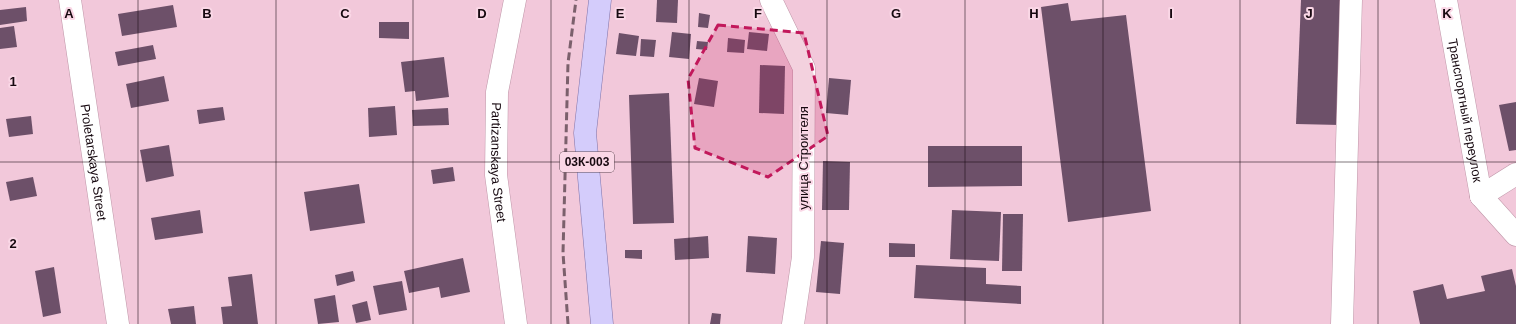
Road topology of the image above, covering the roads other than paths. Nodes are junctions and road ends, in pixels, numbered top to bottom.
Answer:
1 (70, 0) edge
2 (515, 0) edge
3 (600, 0) edge
4 (771, 0) edge
5 (1351, 0) edge
6 (1446, 0) edge
7 (1516, 174) edge
8 (1481, 196) junction
9 (1516, 235) edge
10 (118, 324) edge
11 (514, 324) edge
12 (602, 324) edge
13 (793, 324) edge
14 (1342, 324) edge

1 - 10 street, Proletarskaya Street
2 - 11 street, Partizanskaya Street
3 - 12 main road, 03К-003
4 - 13 street, улица Строителя
5 - 14 street
6 - 8 street, Транспортный переулок
7 - 8 street
8 - 9 street

